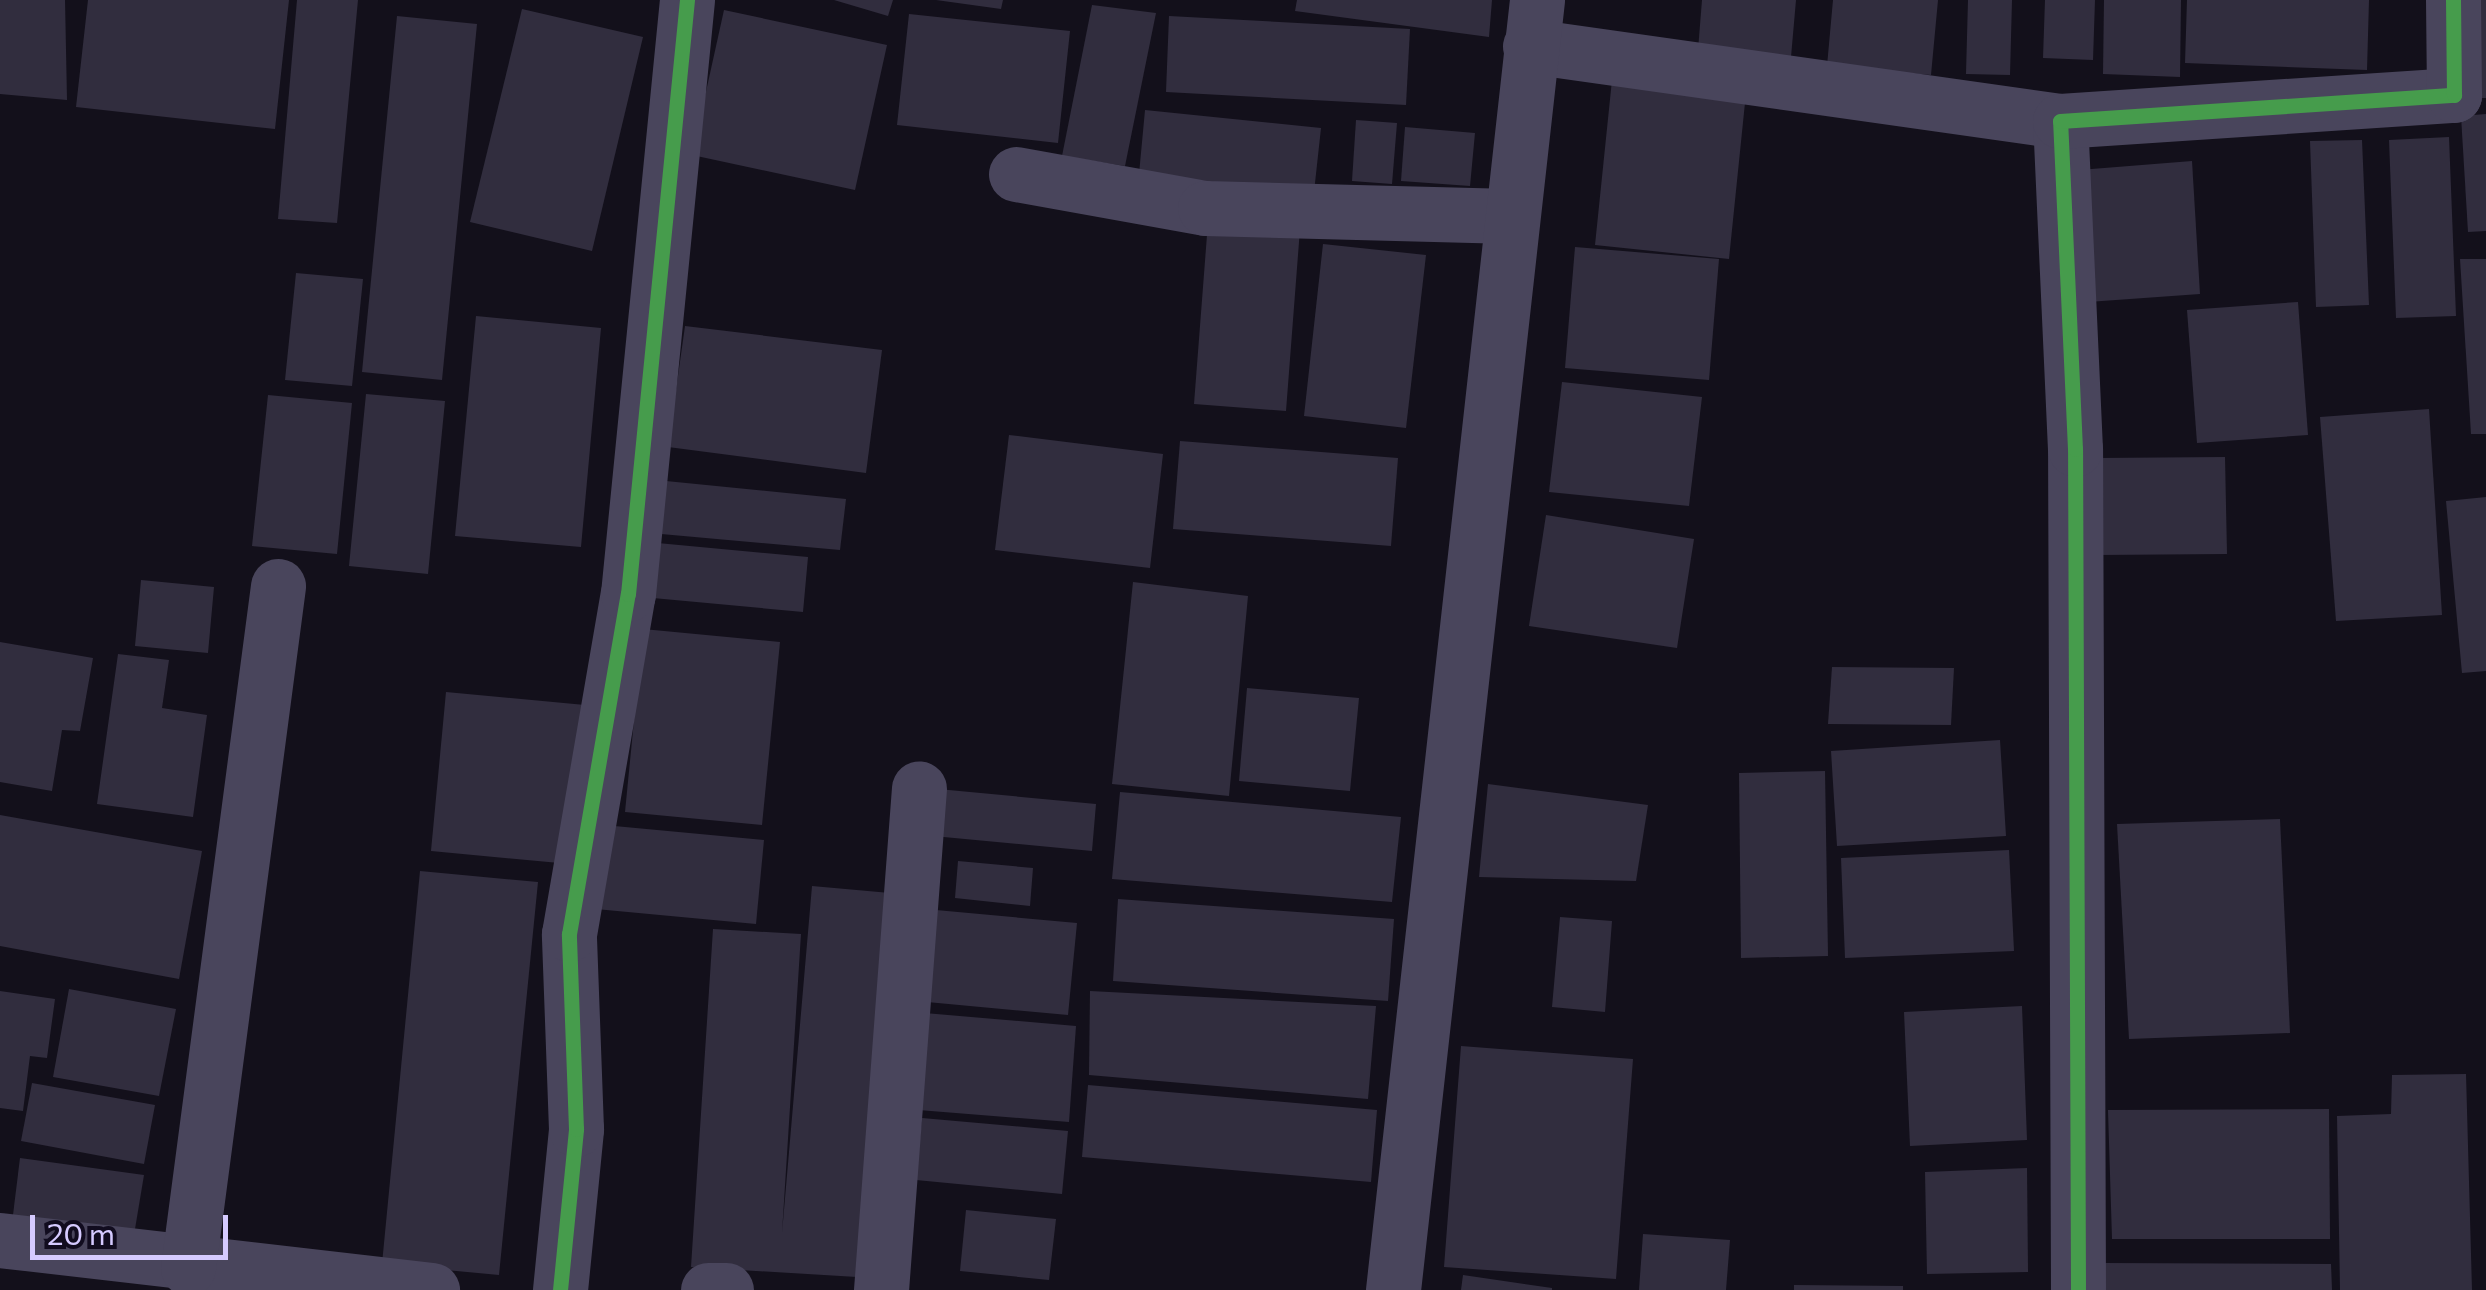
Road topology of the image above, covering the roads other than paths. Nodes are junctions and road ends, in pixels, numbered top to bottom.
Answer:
1 (687, 0) edge
2 (2453, 0) edge
3 (1533, 23) edge
4 (2060, 121) junction
5 (1016, 174) dead end
6 (1511, 216) junction
7 (278, 586) dead end
8 (919, 788) dead end
9 (0, 1240) edge
10 (188, 1268) junction
11 (432, 1290) edge
12 (560, 1290) edge
13 (708, 1290) edge
14 (726, 1290) edge
15 (881, 1290) edge
16 (1394, 1290) edge
17 (2078, 1290) edge

1 - 12 street
2 - 4 street
3 - 4 street
3 - 6 street
4 - 17 street
5 - 6 street
6 - 16 street
7 - 10 street
8 - 15 street
9 - 10 street
10 - 11 street
13 - 14 street

